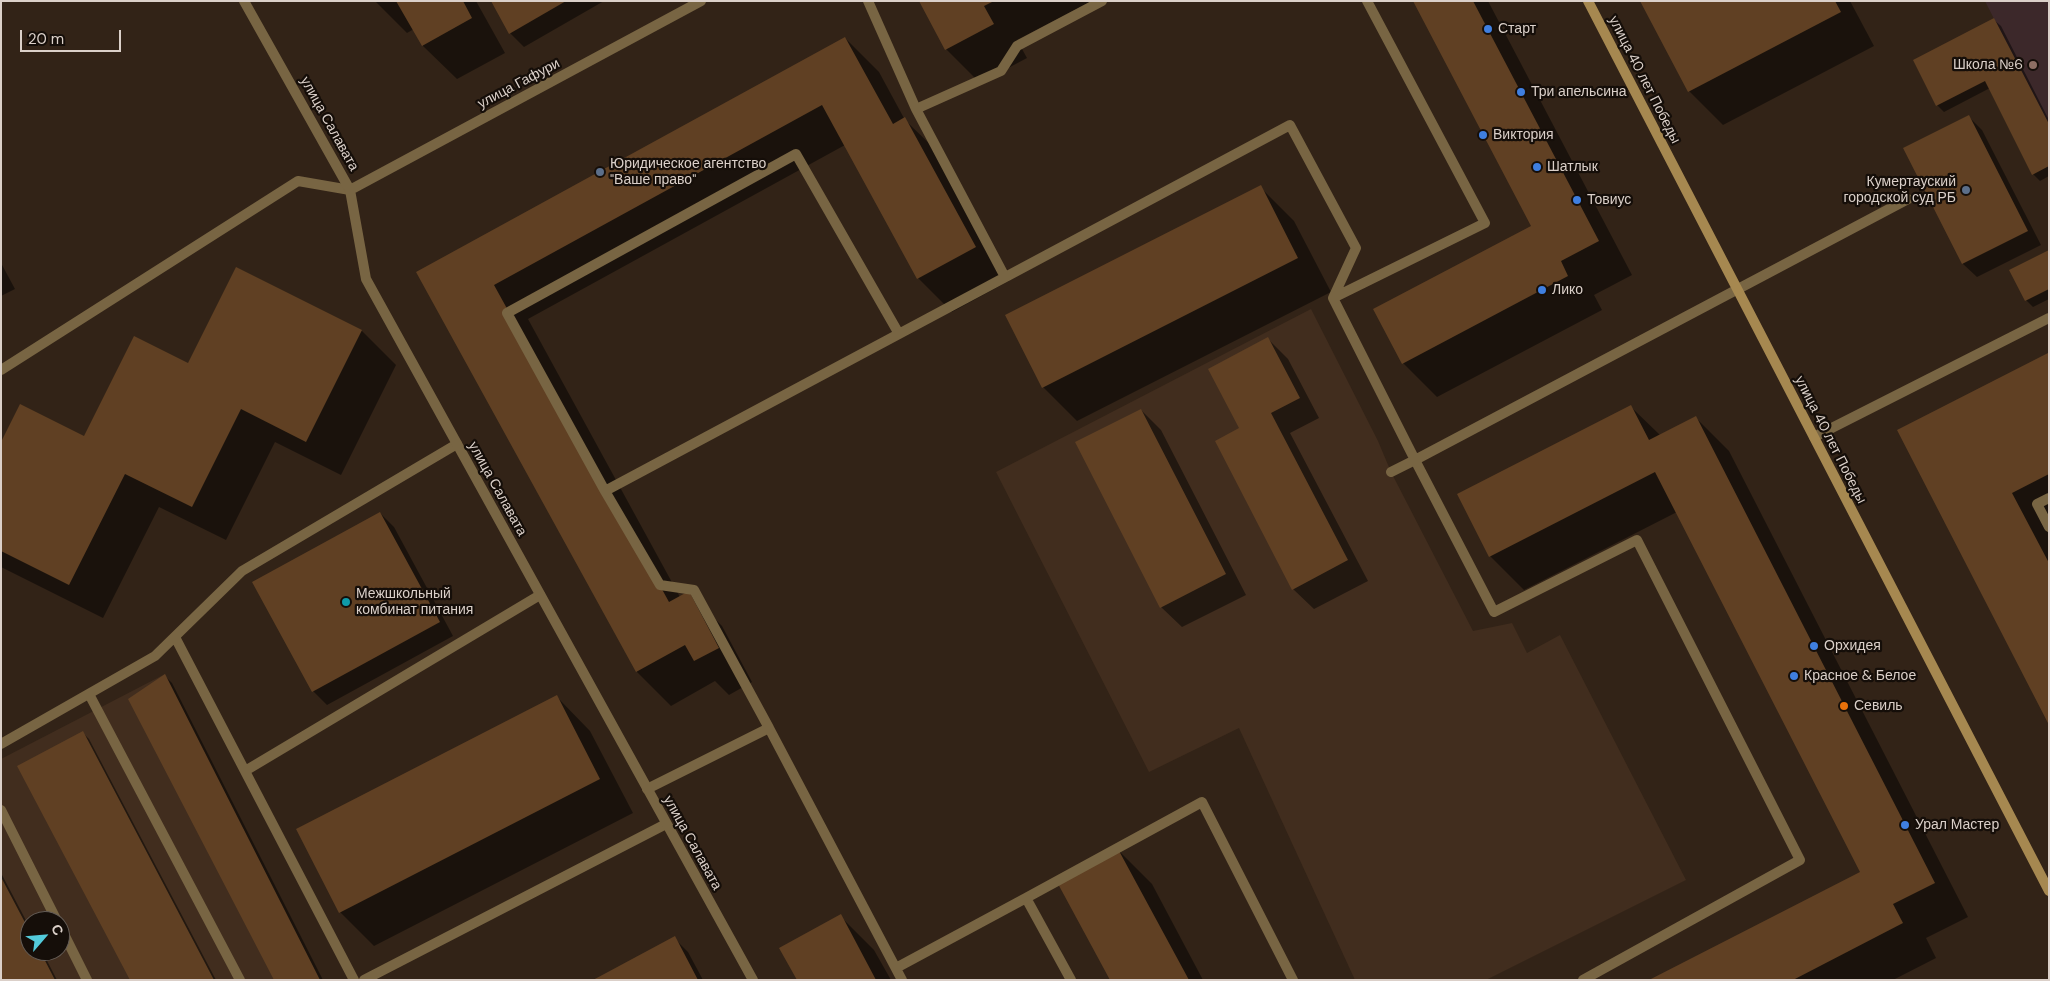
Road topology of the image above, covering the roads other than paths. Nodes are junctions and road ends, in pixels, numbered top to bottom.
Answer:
1 (244, 1) edge
2 (701, 1) edge
3 (868, 1) edge
4 (1102, 1) edge
5 (1368, 1) edge
6 (1588, 1) edge
7 (916, 109) junction
8 (350, 190) junction
9 (1908, 199) dead end
10 (1005, 277) junction
11 (1736, 288) junction
12 (1333, 298) junction
13 (2049, 318) edge
14 (899, 334) junction
15 (1, 370) edge
16 (1814, 438) junction
17 (457, 444) junction
18 (1415, 460) junction
19 (1391, 472) dead end
20 (605, 491) junction
21 (2049, 498) edge
22 (2049, 527) edge
23 (540, 595) junction
24 (175, 637) junction
25 (90, 694) junction
26 (769, 728) junction
27 (1, 744) edge
28 (245, 770) junction
29 (647, 789) junction
30 (1, 810) edge
31 (666, 824) junction
32 (2049, 891) edge
33 (1026, 898) junction
34 (53, 911) edge
35 (70, 946) edge
36 (896, 968) junction
37 (87, 980) edge
38 (240, 980) edge
39 (354, 980) edge
40 (364, 980) edge
41 (753, 980) edge
42 (902, 980) edge
43 (1071, 980) edge
44 (1293, 980) edge
45 (1583, 980) edge

1 - 8 street, улица Салавата
2 - 8 street, улица Гафури
3 - 7 street
4 - 7 street
5 - 12 street
6 - 11 main road, улица 40 лет Победы
7 - 10 street
8 - 15 street
8 - 17 street, улица Салавата
9 - 11 street
10 - 12 street
10 - 14 street
11 - 16 main road, улица 40 лет Победы
11 - 18 street
12 - 18 street
13 - 16 street
14 - 20 street
14 - 20 street
16 - 32 main road, улица 40 лет Победы
17 - 23 street, улица Салавата
17 - 24 street
18 - 19 street
18 - 45 street
20 - 26 street
21 - 22 street
23 - 28 street
23 - 29 street, улица Салавата
24 - 25 street
24 - 28 street
25 - 27 street
25 - 38 street
26 - 29 street
26 - 36 street
28 - 39 street
29 - 31 street, улица Салавата
30 - 34 street
31 - 40 street
31 - 41 street, улица Салавата
33 - 36 street
33 - 43 street
33 - 44 street
35 - 37 street
36 - 42 street

